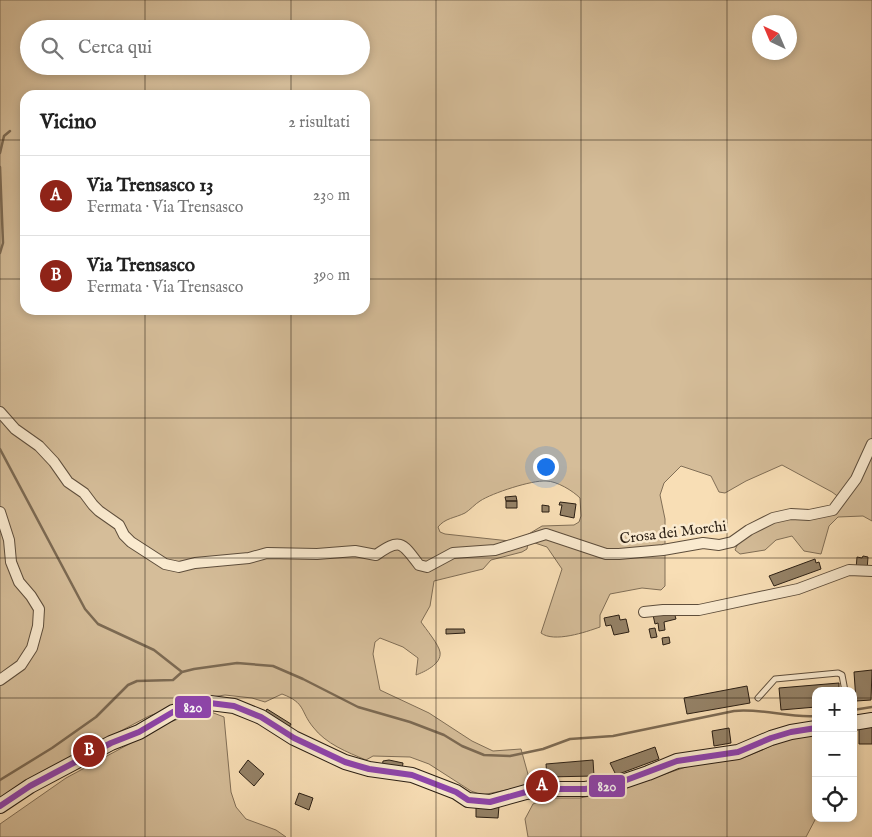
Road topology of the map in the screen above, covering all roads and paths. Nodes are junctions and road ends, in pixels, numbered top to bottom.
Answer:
1 (0, 412) edge
2 (872, 444) edge
3 (0, 512) edge
4 (872, 571) edge
5 (644, 612) dead end
6 (0, 680) edge
7 (844, 687) edge
8 (758, 698) dead end
9 (872, 720) edge
10 (857, 722) edge
11 (812, 729) edge
12 (0, 806) edge

1 - 2 street, Crosa dei Morchi
3 - 6 street
4 - 5 street
7 - 8 lane
9 - 10 main road
11 - 12 main road

